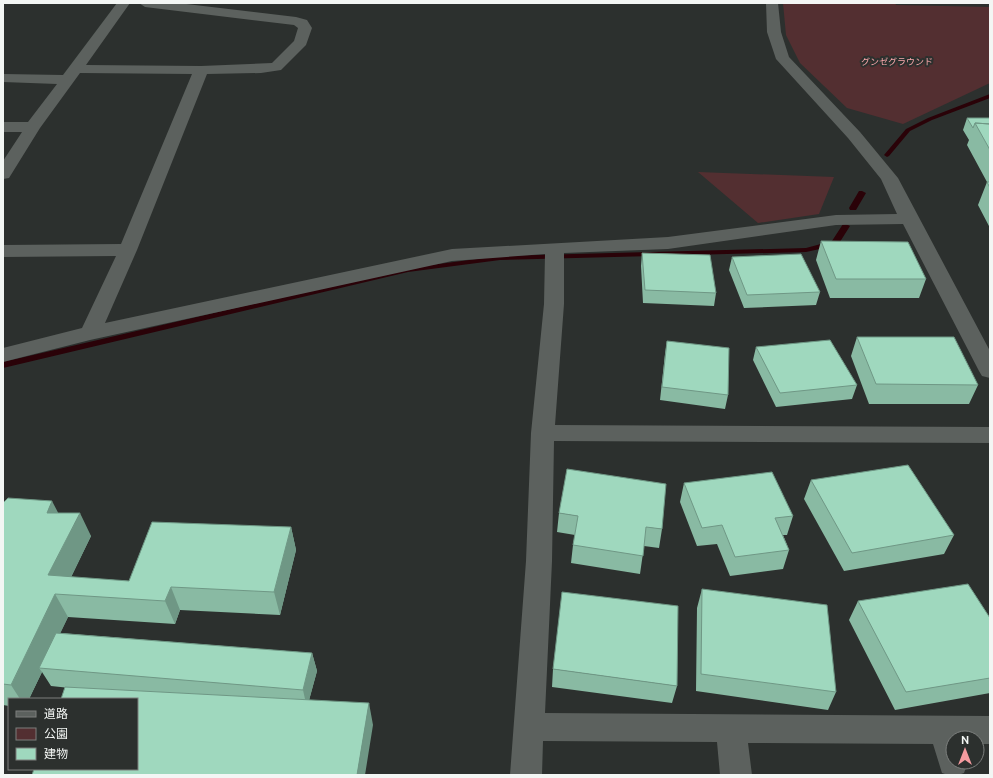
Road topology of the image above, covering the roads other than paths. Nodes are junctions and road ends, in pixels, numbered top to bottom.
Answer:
1 (124, 3) edge
2 (145, 3) edge
3 (772, 3) edge
4 (202, 70) junction
5 (71, 74) junction
6 (3, 78) edge
7 (3, 127) edge
8 (33, 127) junction
9 (3, 174) edge
10 (908, 219) junction
11 (555, 248) junction
12 (128, 250) junction
13 (3, 251) edge
14 (90, 333) junction
15 (3, 355) edge
16 (990, 371) edge
17 (543, 433) junction
18 (990, 436) edge
19 (529, 727) junction
20 (731, 727) junction
21 (944, 729) junction
22 (990, 730) edge
23 (945, 733) edge
24 (526, 775) edge
25 (736, 775) edge

1 - 5 street
2 - 4 street
3 - 10 street
4 - 5 street
4 - 12 street
5 - 6 street
5 - 8 street
7 - 8 street
8 - 9 street
10 - 11 street
10 - 16 street
11 - 14 street
11 - 17 street
12 - 13 street
12 - 14 street
14 - 15 street
17 - 18 street
17 - 19 street
19 - 20 street
19 - 24 street
20 - 21 street
20 - 25 street
21 - 22 street
21 - 23 street

